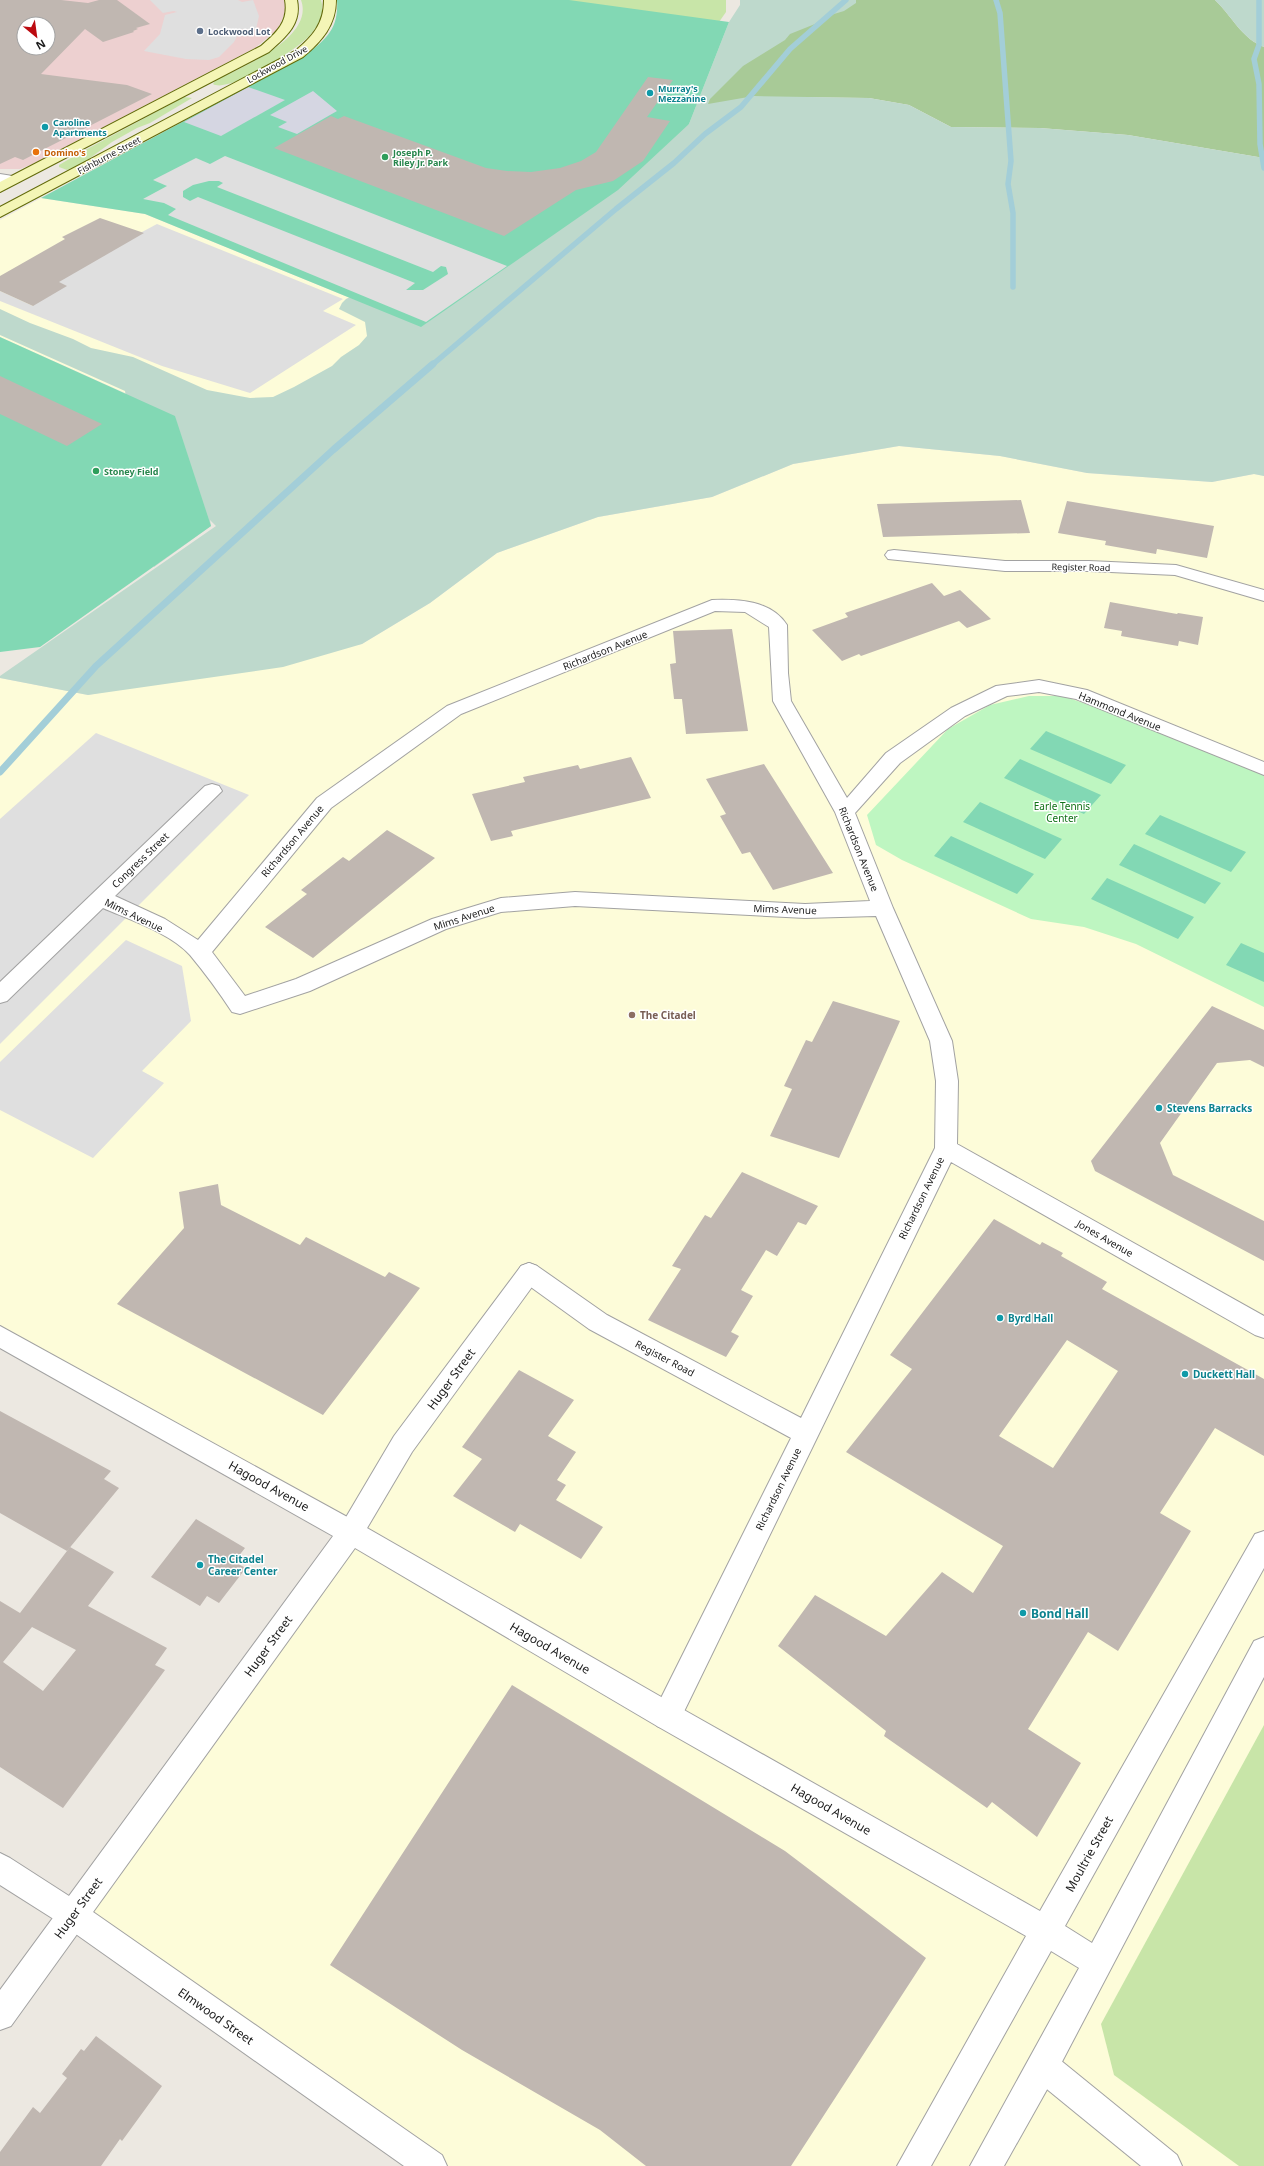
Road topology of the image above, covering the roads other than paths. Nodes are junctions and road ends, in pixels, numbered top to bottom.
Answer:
1 (291, 0) edge
2 (330, 0) edge
3 (194, 86) junction
4 (218, 96) junction
5 (0, 178) edge
6 (17, 179) junction
7 (63, 179) junction
8 (0, 188) edge
9 (0, 213) edge
10 (894, 555) dead end
11 (1264, 596) edge
12 (1264, 769) edge
13 (212, 791) dead end
14 (845, 812) junction
15 (100, 898) junction
16 (883, 908) junction
17 (199, 952) junction
18 (0, 995) edge
19 (946, 1148) junction
20 (529, 1273) joint
21 (1264, 1328) edge
22 (0, 1336) edge
23 (806, 1433) junction
24 (351, 1532) junction
25 (1264, 1543) edge
26 (1264, 1650) edge
27 (667, 1716) junction
28 (0, 1868) edge
29 (73, 1916) junction
30 (1046, 1931) junction
31 (1098, 1963) junction
32 (0, 2015) edge
33 (1043, 2066) junction
34 (431, 2166) edge
35 (913, 2166) edge
36 (986, 2166) edge
37 (1166, 2166) edge

1 - 3 main road, Lockwood Drive
2 - 4 main road, Lockwood Drive
3 - 4 main road
3 - 6 main road
4 - 7 main road, Fishburne Street
5 - 6 street
6 - 7 main road
6 - 8 main road
7 - 9 main road, Fishburne Street
10 - 11 street, Register Road
12 - 14 street, Hammond Avenue
13 - 15 street, Congress Street
14 - 16 street, Richardson Avenue
14 - 17 street, Richardson Avenue
15 - 17 street, Mims Avenue
15 - 18 street, Congress Street
16 - 17 street, Mims Avenue
16 - 19 street, Richardson Avenue
19 - 21 street, Jones Avenue
19 - 23 street, Richardson Avenue
20 - 23 street, Register Road
20 - 24 street, Huger Street
22 - 24 street, Hagood Avenue
23 - 27 street, Richardson Avenue
24 - 27 street, Hagood Avenue
24 - 29 street, Huger Street
25 - 30 street, Moultrie Street
26 - 31 street
27 - 30 street, Hagood Avenue
28 - 29 street, Elmwood Street
29 - 32 street, Huger Street
29 - 34 street, Elmwood Street
30 - 31 street, Hagood Avenue
30 - 35 street, Moultrie Street
31 - 33 street
33 - 36 street
33 - 37 street

